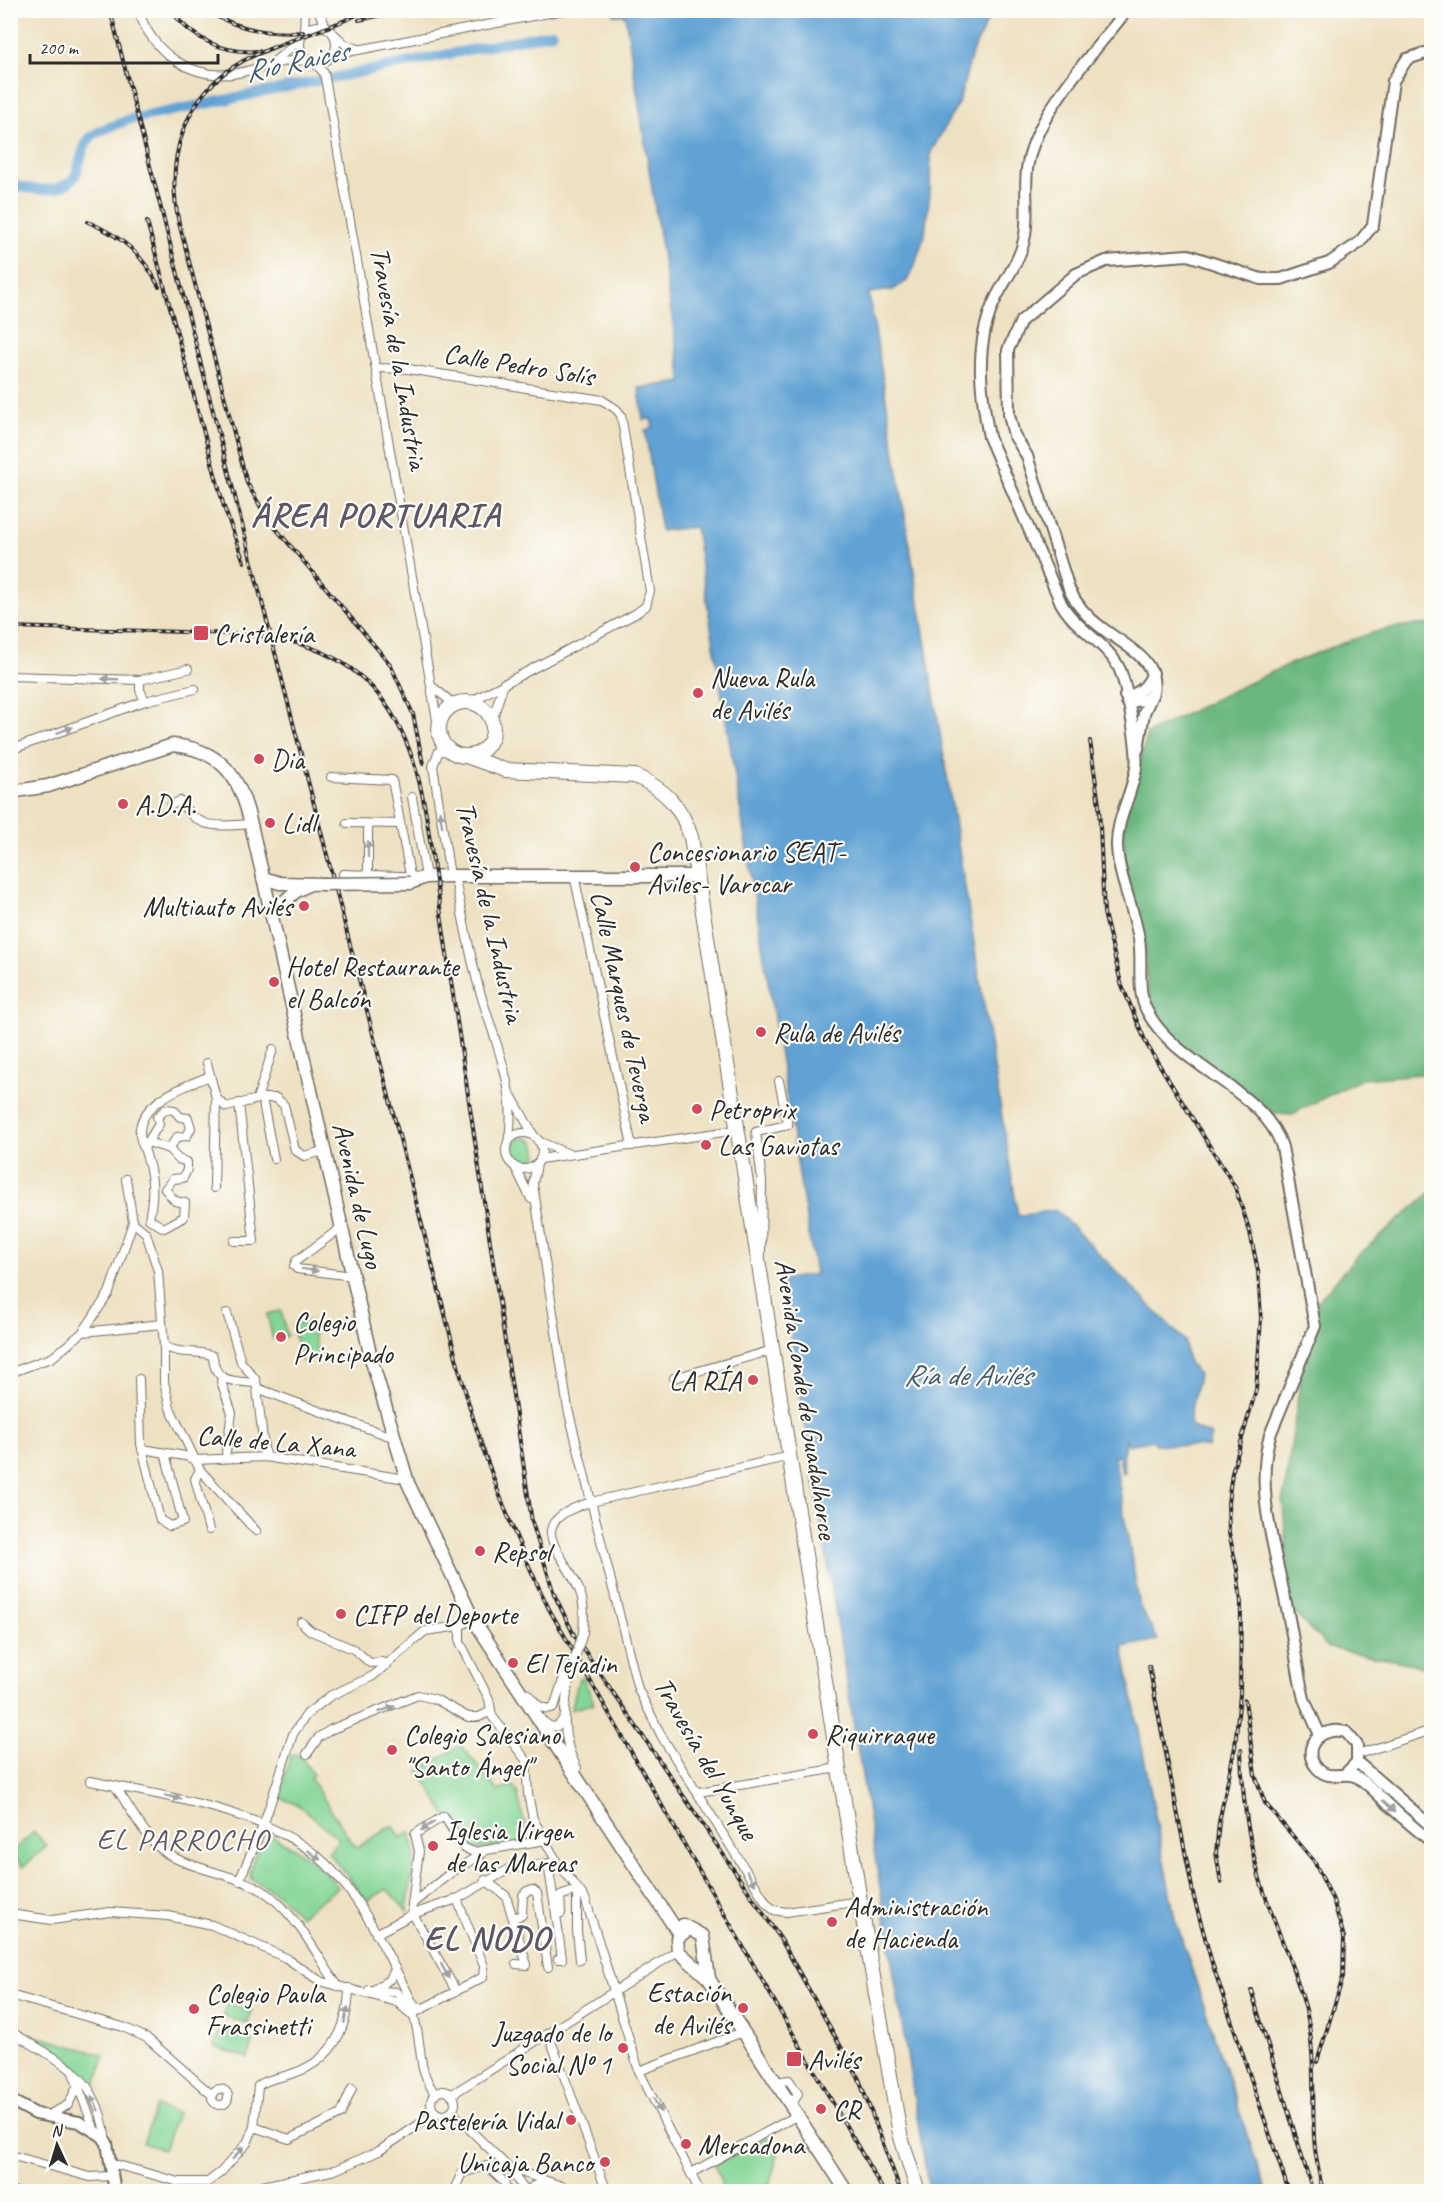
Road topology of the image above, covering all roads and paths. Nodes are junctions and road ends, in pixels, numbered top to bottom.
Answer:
1 (138, 10) edge
2 (305, 10) edge
3 (318, 10) edge
4 (564, 10) edge
5 (1127, 10) edge
6 (326, 27) junction
7 (304, 32) junction
8 (333, 34) junction
9 (300, 40) junction
10 (366, 50) junction
11 (1431, 51) edge
12 (330, 59) junction
13 (312, 61) junction
14 (269, 64) junction
15 (324, 73) junction
16 (376, 368) junction
17 (1127, 646) junction
18 (1113, 658) junction
19 (188, 669) dead end
20 (1154, 673) junction
21 (11, 677) edge
22 (140, 680) junction
23 (504, 682) junction
24 (433, 687) junction
25 (195, 689) dead end
26 (1153, 693) junction
27 (1126, 699) junction
28 (145, 701) junction
29 (460, 703) junction
30 (492, 722) junction
31 (438, 726) junction
32 (486, 747) junction
33 (10, 750) edge
34 (449, 751) junction
35 (1137, 752) junction
36 (466, 756) junction
37 (496, 768) junction
38 (331, 777) dead end
39 (10, 792) edge
40 (412, 797) dead end
41 (171, 805) dead end
42 (347, 823) dead end
43 (250, 824) junction
44 (368, 824) junction
45 (400, 824) junction
46 (343, 874) dead end
47 (368, 874) junction
48 (574, 875) junction
49 (450, 876) junction
50 (697, 876) junction
51 (426, 877) junction
52 (263, 878) junction
53 (410, 879) junction
54 (312, 884) junction
55 (289, 898) junction
56 (271, 911) junction
57 (276, 936) junction
58 (273, 1049) dead end
59 (207, 1063) dead end
60 (210, 1076) junction
61 (779, 1081) dead end
62 (510, 1094) junction
63 (216, 1098) junction
64 (260, 1099) junction
65 (239, 1103) junction
66 (737, 1130) junction
67 (536, 1139) junction
68 (507, 1143) junction
69 (146, 1145) junction
70 (632, 1146) junction
71 (169, 1149) junction
72 (324, 1151) junction
73 (569, 1154) junction
74 (274, 1159) dead end
75 (538, 1162) junction
76 (515, 1167) junction
77 (126, 1179) dead end
78 (153, 1187) junction
79 (214, 1188) dead end
80 (165, 1189) junction
81 (536, 1212) junction
82 (133, 1222) junction
83 (342, 1227) junction
84 (234, 1241) dead end
85 (758, 1260) junction
86 (353, 1276) junction
87 (227, 1313) dead end
88 (162, 1324) junction
89 (83, 1332) junction
90 (164, 1346) junction
91 (773, 1350) junction
92 (10, 1373) edge
93 (223, 1377) junction
94 (674, 1378) dead end
95 (139, 1379) dead end
96 (256, 1385) junction
97 (392, 1437) junction
98 (142, 1449) junction
99 (226, 1452) dead end
100 (165, 1453) junction
101 (790, 1456) junction
102 (265, 1457) junction
103 (196, 1460) junction
104 (200, 1470) junction
105 (406, 1479) junction
106 (591, 1502) junction
107 (209, 1530) dead end
108 (256, 1531) dead end
109 (473, 1619) junction
110 (301, 1622) dead end
111 (460, 1626) junction
112 (387, 1665) junction
113 (571, 1665) junction
114 (513, 1678) junction
115 (491, 1711) junction
116 (538, 1717) junction
117 (564, 1718) junction
118 (1431, 1730) edge
119 (1320, 1735) junction
120 (307, 1754) dead end
121 (1358, 1758) junction
122 (838, 1768) junction
123 (1345, 1774) junction
124 (90, 1781) dead end
125 (116, 1786) junction
126 (699, 1792) junction
127 (602, 1815) junction
128 (263, 1826) junction
129 (1431, 1827) edge
130 (546, 1840) junction
131 (1431, 1842) edge
132 (487, 1851) junction
133 (552, 1863) junction
134 (239, 1881) junction
135 (485, 1881) junction
136 (577, 1890) junction
137 (457, 1899) junction
138 (860, 1901) junction
139 (411, 1904) junction
140 (10, 1914) edge
141 (413, 1914) junction
142 (556, 1914) junction
143 (513, 1918) junction
144 (684, 1931) junction
145 (376, 1934) junction
146 (704, 1950) junction
147 (682, 1954) junction
148 (560, 1959) dead end
149 (580, 1960) dead end
150 (516, 1964) dead end
151 (548, 1967) dead end
152 (327, 1969) junction
153 (395, 1970) junction
154 (709, 1979) junction
155 (320, 1981) junction
156 (338, 1986) junction
157 (349, 1988) junction
158 (358, 1990) junction
159 (370, 1990) junction
160 (456, 1991) junction
161 (396, 1992) junction
162 (615, 1992) junction
163 (10, 1995) edge
164 (398, 2002) junction
165 (421, 2008) junction
166 (414, 2017) junction
167 (10, 2031) edge
168 (743, 2032) junction
169 (548, 2033) junction
170 (71, 2069) junction
171 (639, 2071) junction
172 (77, 2086) junction
173 (352, 2088) dead end
174 (212, 2095) dead end
175 (435, 2095) junction
176 (451, 2095) junction
177 (10, 2100) edge
178 (794, 2110) junction
179 (452, 2112) junction
180 (436, 2113) junction
181 (48, 2115) junction
182 (254, 2127) junction
183 (95, 2131) junction
184 (107, 2143) junction
185 (10, 2154) edge
186 (509, 2168) junction
187 (111, 2170) junction
188 (691, 2173) junction
189 (601, 2175) junction
190 (550, 2182) junction
191 (10, 2190) edge
192 (16, 2192) edge
193 (115, 2192) edge
194 (235, 2192) edge
195 (453, 2192) edge
196 (507, 2192) edge
197 (528, 2192) edge
198 (579, 2192) edge
199 (598, 2192) edge
200 (607, 2192) edge
201 (700, 2192) edge
202 (847, 2192) edge
203 (918, 2192) edge

1 - 14 street
2 - 7 street
3 - 6 street
4 - 10 street
5 - 18 street
6 - 7 street
6 - 8 street
7 - 9 street
8 - 10 street
8 - 12 street
9 - 13 street
9 - 14 street
10 - 12 street
11 - 17 street
12 - 13 street
12 - 15 street, Travesía de la Industria
13 - 14 street
13 - 15 street
15 - 16 street, Travesía de la Industria
16 - 23 street, Calle Pedro Solís
16 - 24 street, Travesía de la Industria
17 - 18 street
17 - 20 street
18 - 27 street
19 - 22 street
20 - 26 street
20 - 27 street
22 -> 21 street
22 - 28 street
23 - 29 street
23 - 30 street
24 - 29 street
24 - 31 street, Travesía de la Industria
25 - 28 street
26 - 27 street
26 - 35 street
27 - 35 street
33 -> 28 street
29 - 30 highway
29 - 31 highway
30 - 32 highway
31 - 34 highway, Travesía de la Industria
32 - 36 highway
32 - 37 highway
34 - 36 highway
49 -> 34 street, Travesía de la Industria
35 - 119 street
36 - 37 highway, Avenida Conde de Guadalhorce
37 - 50 highway, Avenida Conde de Guadalhorce
38 - 45 street
39 - 43 main road, Avenida de Lugo
40 - 51 street
41 - 43 street
42 - 44 street
43 - 52 main road, Avenida de Lugo
44 - 45 street
47 -> 44 street
45 - 53 street
46 - 47 street
47 - 53 street
48 - 49 main road
48 - 50 main road
48 - 70 street, Calle Marques de Teverga
49 - 51 main road
49 - 62 street, Travesía de la Industria
50 - 66 highway, Avenida Conde de Guadalhorce
51 - 53 main road
52 - 54 main road
52 - 56 main road, Avenida de Lugo
53 - 54 main road, bridge
54 - 55 main road
54 - 56 main road
55 - 56 main road
55 - 57 main road
56 - 57 main road, Avenida de Lugo
57 - 72 main road, Avenida de Lugo
58 - 64 street
59 - 60 street
60 - 63 street
60 - 69 street
61 - 85 street
62 - 67 street, Travesía de la Industria
62 - 68 street, Travesía de la Industria
63 - 65 street
63 - 79 street
64 - 65 street
64 - 72 street
64 - 74 street
65 - 84 street
66 - 70 street
66 - 85 highway, Avenida Conde de Guadalhorce
67 - 68 street
67 - 73 street
67 - 75 street, Travesía de la Industria
68 - 76 street, Travesía de la Industria
69 - 71 street
69 - 71 street
69 - 78 street
70 - 73 street
71 - 80 street
72 - 83 main road, Avenida de Lugo
73 - 75 street
75 - 76 street
75 - 81 street, Travesía de la Industria
76 - 81 street, Travesía de la Industria
77 - 82 street
78 - 80 street
78 - 80 street
81 - 106 street, Travesía de la Industria
82 - 88 street
82 - 89 street
83 - 86 main road, Avenida de Lugo
83 -> 86 street
85 - 91 highway, Avenida Conde de Guadalhorce
86 - 97 main road, Avenida de Lugo
87 - 96 street
88 - 89 street
88 - 90 street
89 - 92 street
90 - 93 street
90 - 103 street
91 - 94 street
91 - 101 highway, Avenida Conde de Guadalhorce
93 - 96 street
93 - 99 street
95 - 98 street
96 - 97 street
96 - 102 street
97 - 105 main road, Avenida de Lugo
98 - 100 street, Calle de La Xana
98 - 100 street
100 - 103 street, Calle de La Xana
101 - 106 street
101 - 122 highway, Avenida Conde de Guadalhorce
102 - 103 street, Calle de La Xana
102 - 105 street, Calle de La Xana
103 - 104 street
104 - 107 street
104 - 108 street
105 - 109 main road, Avenida de Lugo
106 - 113 street, bridge
106 - 126 street, Travesía del Yunque
109 - 111 street
109 - 114 main road, Avenida de Lugo
110 - 112 street
111 - 112 street
111 - 115 street
112 - 128 street
113 - 114 street
113 - 117 street
114 - 116 main road, Avenida de Lugo
120 -> 115 street
115 - 130 street
116 - 117 street
116 - 127 main road, Avenida de Lugo
117 - 127 street
118 - 121 street
119 - 121 street
119 - 123 street
121 - 123 street
121 - 129 street
122 - 126 street
122 - 138 highway, Avenida Conde de Guadalhorce
123 -> 131 street
124 - 125 street
125 -> 128 street
125 - 134 street
126 -> 138 street, Travesía del Yunque
127 - 144 main road, Avenida de Lugo
128 - 134 street
128 -> 145 street
130 - 132 street
130 - 133 street
132 - 139 street
132 -> 139 street
133 - 135 street
133 - 136 street
133 - 142 street
134 - 152 street
135 - 137 street
135 - 143 street
136 - 142 street
136 - 149 street
136 - 162 street
137 - 141 street
137 - 160 street
138 - 203 highway, Avenida Conde de Guadalhorce
139 - 141 street
140 - 155 street
141 - 145 street
141 -> 160 street
142 - 148 street
143 - 150 street
143 - 151 street
144 - 146 main road
144 - 147 main road
145 - 153 street
146 - 147 main road
146 - 154 main road
147 - 154 main road
147 - 162 street
152 - 155 street
152 - 156 street
153 - 159 street
153 - 161 street
153 - 165 street
154 - 168 main road
155 - 156 street
156 - 157 street
157 - 158 street
182 -> 157 street
158 - 159 street
158 - 164 street
159 - 161 street
160 - 165 street
161 - 164 street
161 - 166 street
162 - 169 street
162 - 171 street
163 - 174 street
164 - 166 street
165 - 166 street
166 - 175 street
167 - 170 street
168 - 171 street
168 - 178 main road
169 - 176 street
169 - 189 street
170 - 172 street
184 -> 170 street
171 -> 188 street
172 - 181 street
172 - 183 street
173 - 182 street
175 - 176 street
175 - 180 street
176 - 179 street
177 - 181 street
178 - 188 street
178 - 202 main road
179 - 180 street
179 - 186 street
180 - 194 street
181 - 183 street
187 -> 182 street
183 - 184 street
184 - 187 street
185 - 187 street
186 - 190 street
186 - 197 street
187 - 193 street
188 - 201 street
189 - 199 street
189 - 200 street
190 - 197 street
190 - 198 street
191 - 192 street
195 - 196 street

